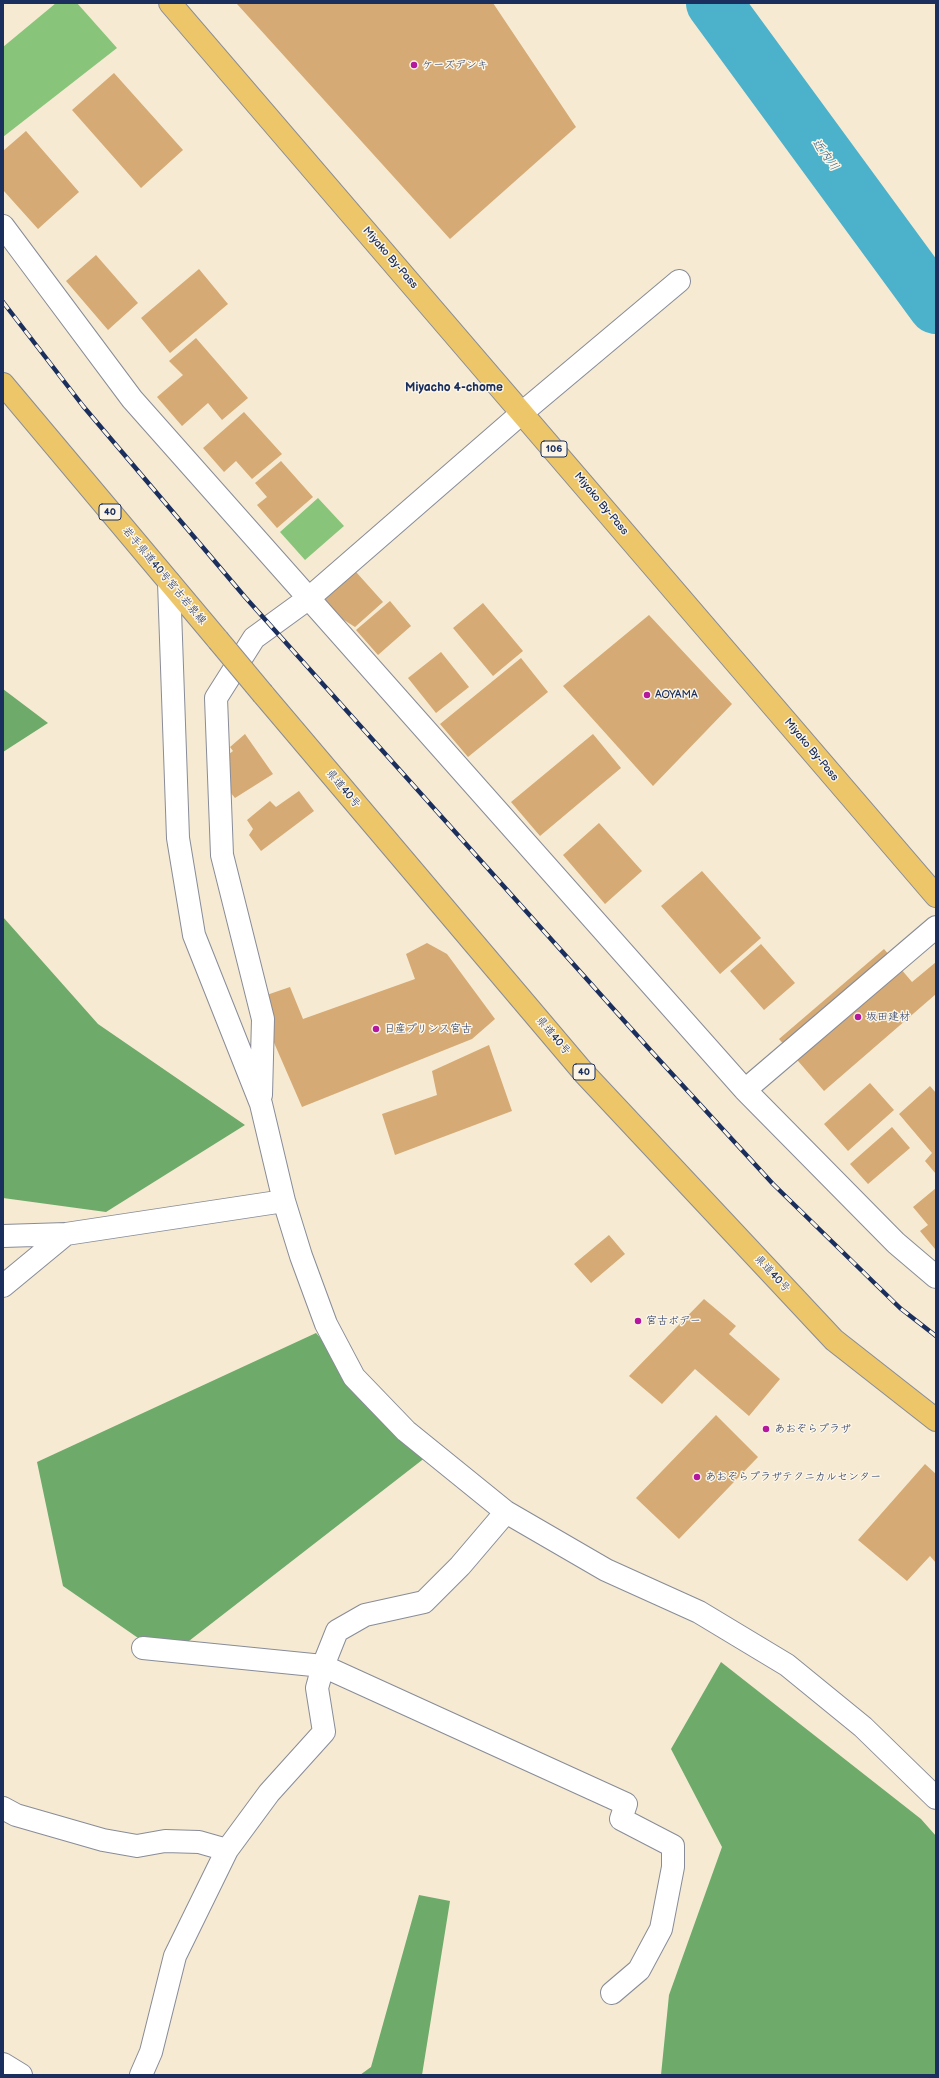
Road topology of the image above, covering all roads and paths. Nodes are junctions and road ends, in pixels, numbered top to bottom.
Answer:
1 (170, 3) edge
2 (3, 226) edge
3 (679, 281) dead end
4 (3, 384) edge
5 (523, 412) junction
6 (169, 582) junction
7 (309, 598) junction
8 (263, 694) joint
9 (936, 896) edge
10 (936, 927) edge
11 (745, 1090) junction
12 (261, 1104) junction
13 (284, 1201) junction
14 (66, 1234) junction
15 (3, 1236) edge
16 (936, 1277) edge
17 (3, 1286) edge
18 (936, 1420) edge
19 (506, 1512) junction
20 (143, 1648) dead end
21 (323, 1666) junction
22 (936, 1798) edge
23 (3, 1808) edge
24 (227, 1850) junction
25 (612, 1994) dead end
26 (3, 2064) edge
27 (21, 2075) edge
28 (141, 2075) edge

1 - 5 main road, Miyako By-Pass / 106
2 - 7 street
3 - 5 street
4 - 6 main road, 岩手県道40号宮古岩泉線 / 40
5 - 7 street
5 - 9 main road, Miyako By-Pass / 106
6 - 8 main road, 岩手県道40号宮古岩泉線 / 40, bridge
6 - 12 street
7 - 11 street
7 - 12 street
8 - 18 main road, 県道40号 / 40
10 - 11 street
11 - 16 street
12 - 13 street
13 - 14 street
13 - 19 street
14 - 15 street
14 - 17 street
19 - 21 street
19 - 22 street
20 - 21 street
21 - 24 street
21 - 25 street
23 - 24 street
24 - 28 street
26 - 27 street

